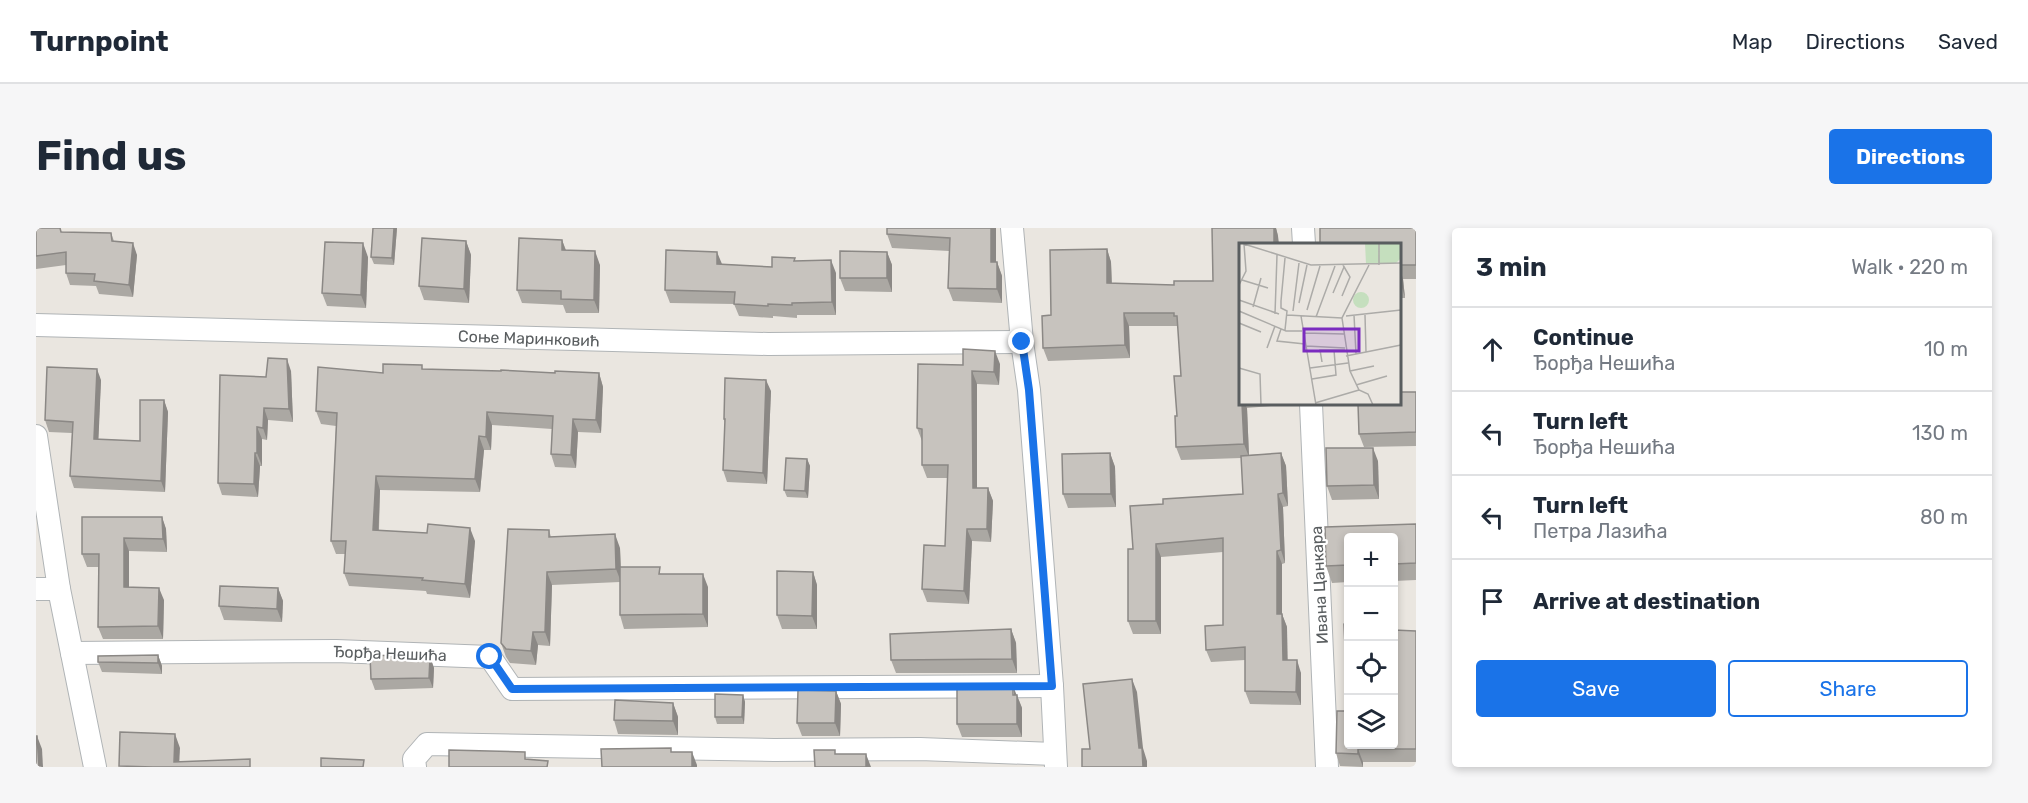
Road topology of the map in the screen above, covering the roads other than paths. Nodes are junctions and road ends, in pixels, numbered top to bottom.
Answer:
1 (1012, 228) edge
2 (1303, 228) edge
3 (1304, 243) edge
4 (36, 325) edge
5 (1022, 342) junction
6 (1311, 405) edge
7 (36, 436) edge
8 (36, 588) edge
9 (59, 589) junction
10 (72, 653) junction
11 (1052, 686) junction
12 (775, 758) edge
13 (1055, 761) edge
14 (95, 767) edge
15 (415, 767) edge
16 (1327, 767) edge

1 - 5 street
2 - 3 street
4 - 5 street, Соње Маринковић
5 - 11 street
6 - 16 street, Ивана Цанкара
7 - 9 street
8 - 9 street
9 - 10 street
10 - 11 street, Ђорђа Нешића
10 - 14 street
11 - 13 street
12 - 13 street
12 - 15 street

